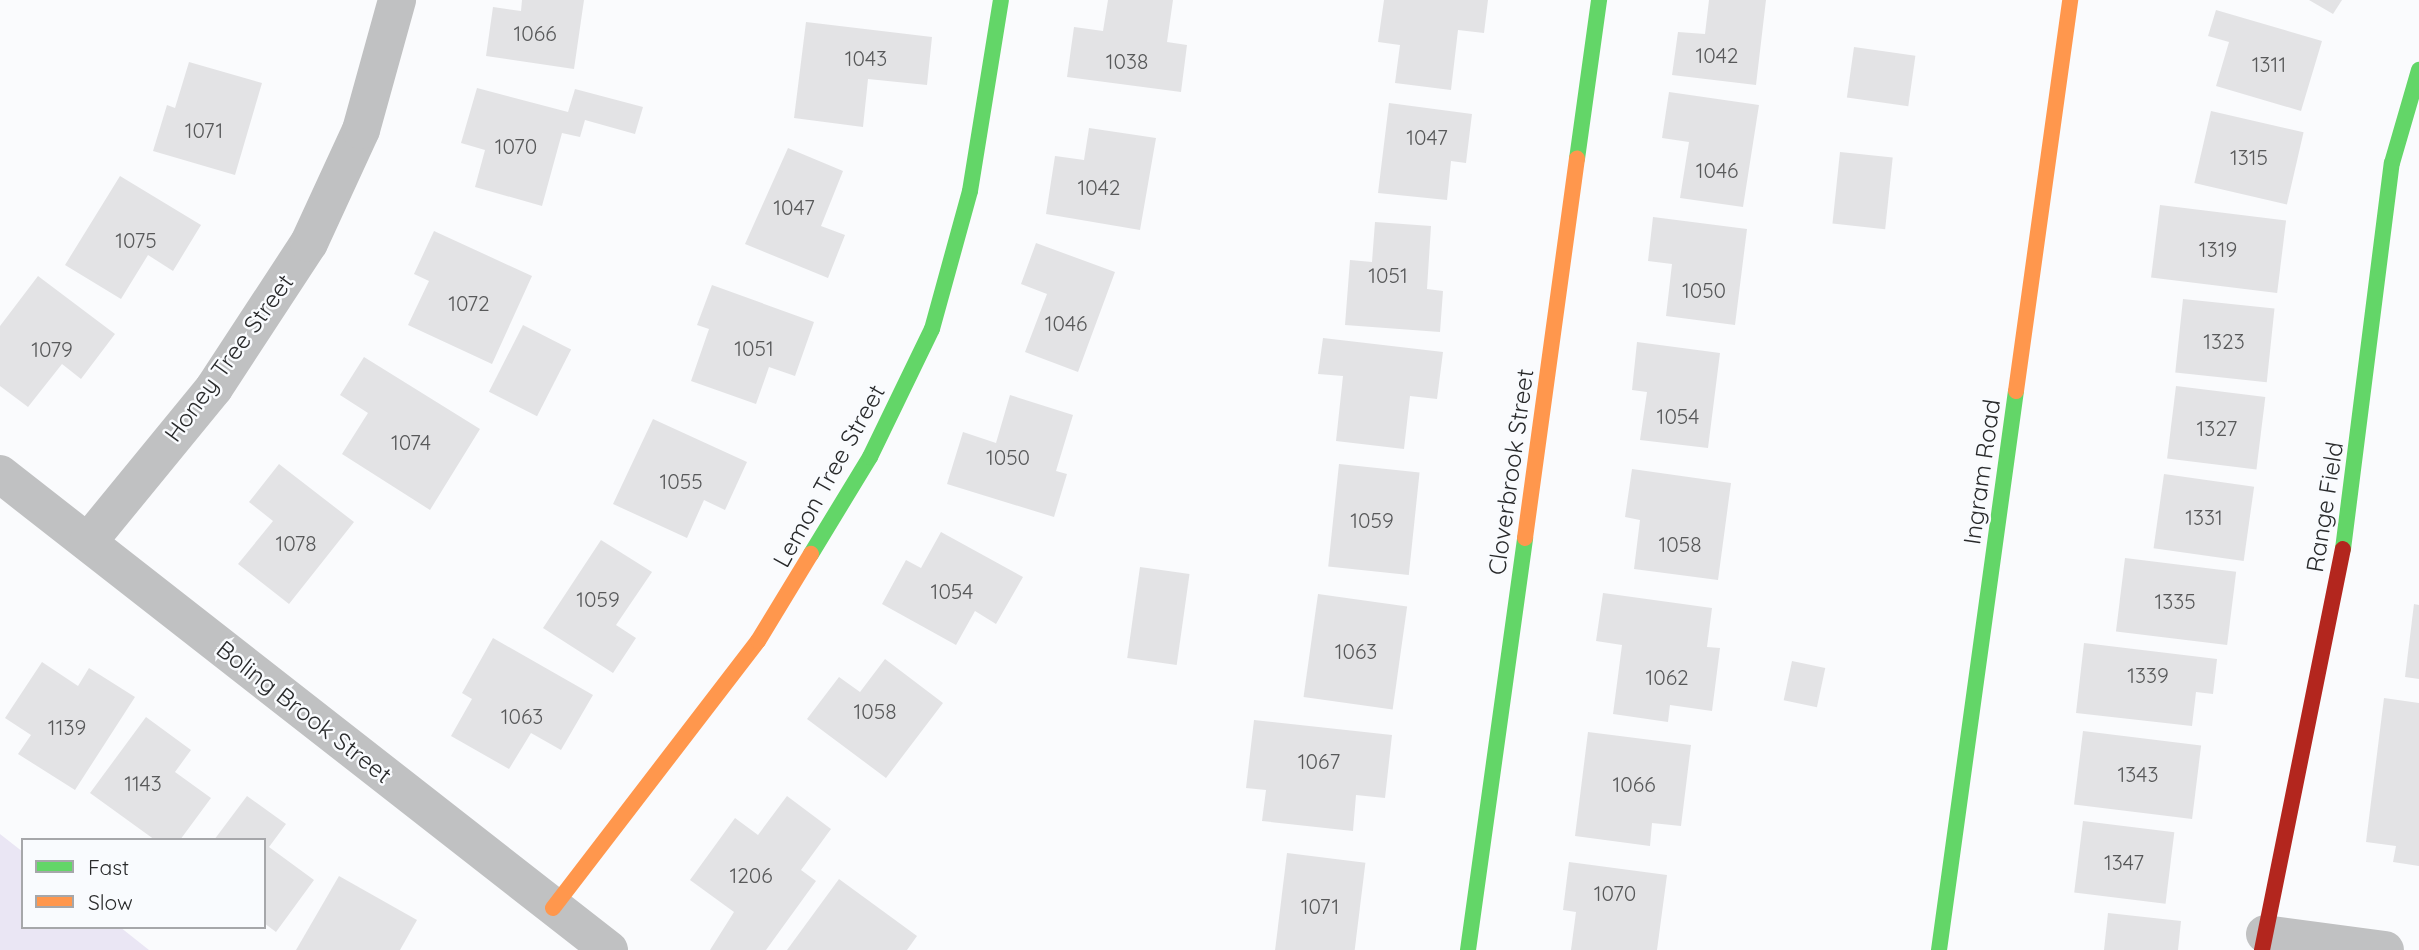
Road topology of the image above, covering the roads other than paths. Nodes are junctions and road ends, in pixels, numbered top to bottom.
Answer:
1 (397, 0) edge
2 (1001, 0) edge
3 (1599, 0) edge
4 (2070, 0) edge
5 (2419, 70) edge
6 (0, 474) edge
7 (88, 542) junction
8 (554, 908) junction
9 (2264, 942) edge
10 (609, 950) edge
11 (1468, 950) edge
12 (1939, 950) edge
13 (2385, 950) edge

1 - 7 street, Honey Tree Street
2 - 8 street, Lemon Tree Street
3 - 11 street, Cloverbrook Street
4 - 12 street, Ingram Road
5 - 9 street, Range Field
6 - 7 street, Boling Brook Street
7 - 8 street, Boling Brook Street
8 - 10 street, Boling Brook Street
9 - 13 street

